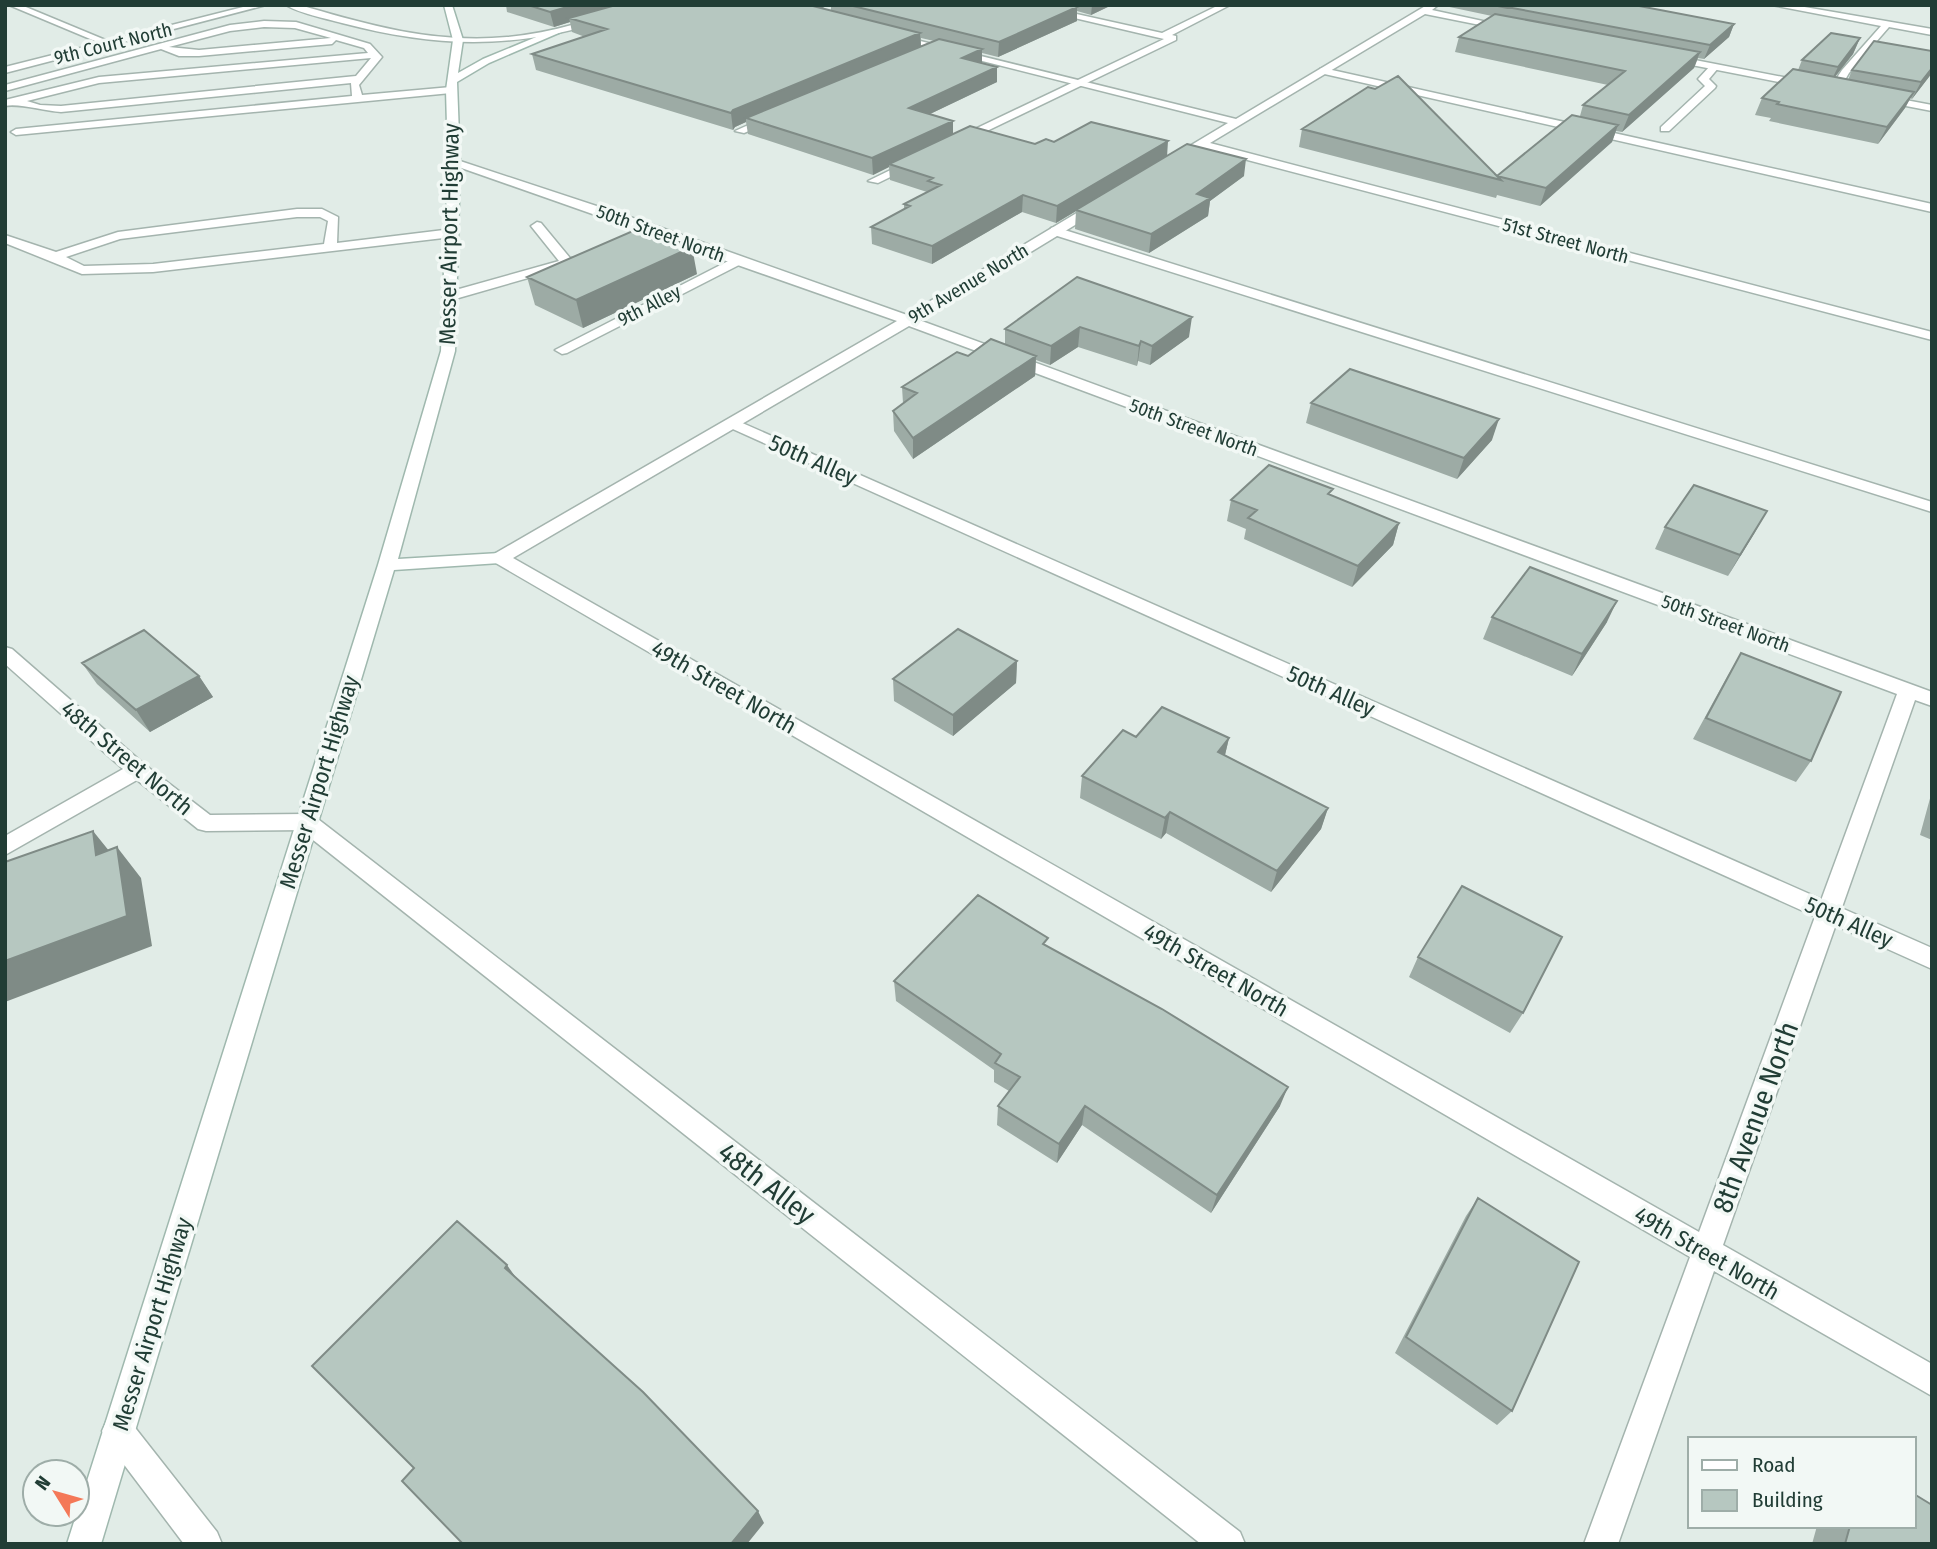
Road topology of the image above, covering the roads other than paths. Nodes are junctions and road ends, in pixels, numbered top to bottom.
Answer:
1 (13, 5) edge
2 (262, 5) edge
3 (290, 5) edge
4 (448, 5) edge
5 (647, 5) edge
6 (1023, 5) edge
7 (1226, 5) edge
8 (1409, 5) edge
9 (1776, 5) edge
10 (1429, 8) edge
11 (30, 12) junction
12 (18, 15) dead end
13 (1887, 24) junction
14 (1516, 29) edge
15 (556, 32) junction
16 (875, 32) edge
17 (1932, 32) edge
18 (1163, 36) junction
19 (344, 39) junction
20 (458, 40) junction
21 (110, 44) junction
22 (160, 47) junction
23 (937, 48) junction
24 (191, 53) junction
25 (375, 55) junction
26 (1661, 57) edge
27 (912, 58) edge
28 (1714, 66) junction
29 (5, 70) edge
30 (1323, 71) junction
31 (182, 72) junction
32 (359, 79) junction
33 (1080, 83) junction
34 (451, 86) junction
35 (5, 88) edge
36 (1834, 90) junction
37 (1846, 92) edge
38 (1871, 97) edge
39 (358, 98) junction
40 (10, 102) edge
41 (1932, 108) edge
42 (789, 110) edge
43 (1237, 122) junction
44 (1665, 129) dead end
45 (740, 131) edge
46 (11, 136) edge
47 (1200, 144) junction
48 (947, 146) edge
49 (923, 158) edge
50 (454, 162) junction
51 (1156, 171) edge
52 (874, 181) edge
53 (1111, 198) edge
54 (1932, 208) edge
55 (537, 226) dead end
56 (650, 229) junction
57 (1055, 231) junction
58 (452, 233) junction
59 (5, 239) edge
60 (626, 239) edge
61 (330, 248) junction
62 (55, 257) junction
63 (736, 261) junction
64 (450, 296) junction
65 (907, 321) junction
66 (1932, 336) edge
67 (562, 350) dead end
68 (731, 423) junction
69 (1932, 507) edge
70 (500, 558) junction
71 (387, 565) junction
72 (5, 653) edge
73 (1920, 695) edge
74 (138, 771) junction
75 (306, 822) junction
76 (5, 846) edge
77 (1828, 913) junction
78 (1932, 959) edge
79 (1706, 1252) junction
80 (1932, 1381) edge
81 (118, 1430) junction
82 (84, 1544) edge
83 (205, 1544) edge
84 (1228, 1544) edge
85 (1601, 1544) edge

1 - 11 street
2 - 21 street, 9th Court North
3 - 20 street
4 - 20 street, Messer Airport Highway
5 - 15 street
6 - 18 street
7 - 18 street
8 - 10 street
9 - 13 street
10 - 14 street
10 - 30 street
11 - 12 street
11 - 21 street
13 - 17 street
13 - 36 street
15 - 20 street
15 - 34 street
16 - 23 street
18 - 33 street
19 - 22 street
19 - 24 street
19 - 25 street
20 - 34 street, Messer Airport Highway
21 - 29 street, 9th Court North
22 - 24 street
22 - 35 street
23 - 27 street
23 - 33 street
24 - 31 street
25 - 31 street
25 - 32 street
26 - 28 street
28 - 36 street
28 - 44 street
30 - 43 street
30 - 54 street
31 - 40 street
32 - 39 street
32 - 40 street
33 - 43 street
33 - 48 street
34 - 39 street
34 - 50 street, Messer Airport Highway
36 - 37 street
38 - 41 street
39 - 46 street
42 - 45 street
43 - 47 street
47 - 51 street
47 - 66 street, 51st Street North
49 - 52 street
50 - 56 street, 50th Street North
50 - 58 street, Messer Airport Highway
53 - 57 street, 9th Avenue North
55 - 64 street
56 - 60 street
56 - 63 street, 50th Street North
57 - 65 street, 9th Avenue North
57 - 69 street
58 - 61 street
58 - 64 street, Messer Airport Highway
59 - 62 street
61 - 62 street
61 - 62 street
63 - 65 street, 50th Street North
63 - 67 street, 9th Alley
64 - 71 street, Messer Airport Highway
65 - 68 street, 9th Avenue North
65 - 73 street, 50th Street North
68 - 70 street, 9th Avenue North
68 - 77 street, 50th Alley
70 - 71 street
70 - 79 street, 49th Street North
71 - 75 street, Messer Airport Highway
72 - 74 street, 48th Street North
73 - 77 street, 8th Avenue North
74 - 75 street, 48th Street North
74 - 76 street
75 - 81 street, Messer Airport Highway
75 - 84 street, 48th Alley
77 - 78 street, 50th Alley
77 - 79 street, 8th Avenue North
79 - 80 street, 49th Street North
79 - 85 street, 8th Avenue North
81 - 82 street, Messer Airport Highway
81 - 83 street

